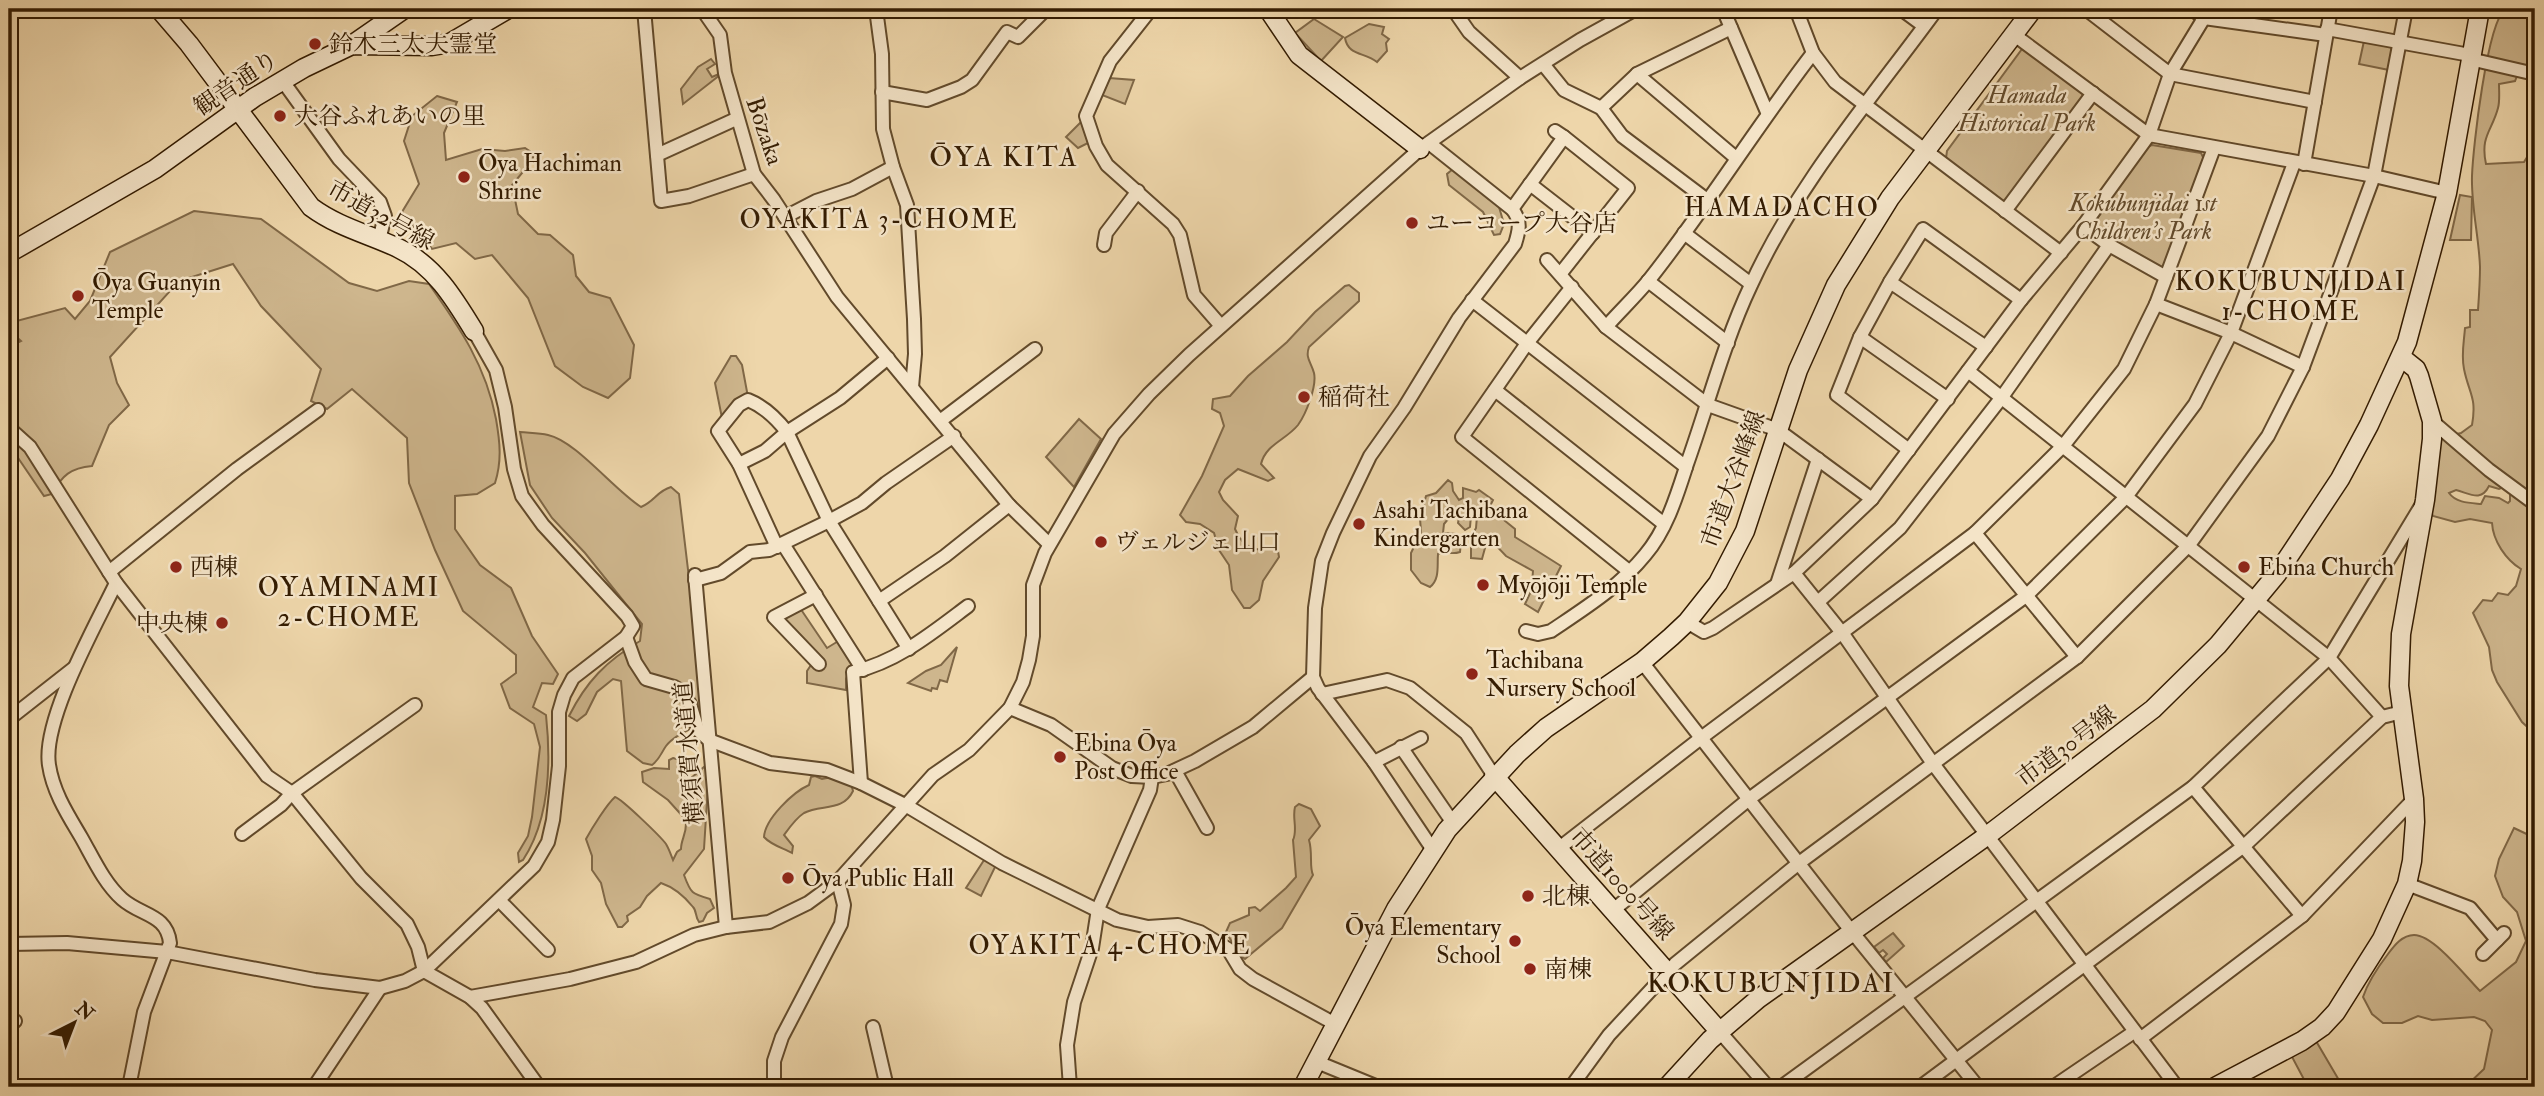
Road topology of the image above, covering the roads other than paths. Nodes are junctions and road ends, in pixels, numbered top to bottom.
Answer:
1 (159, 9) edge
2 (404, 9) edge
3 (508, 9) edge
4 (644, 9) edge
5 (702, 9) edge
6 (876, 9) edge
7 (1046, 9) edge
8 (1151, 9) edge
9 (1268, 9) edge
10 (1453, 9) edge
11 (1636, 9) edge
12 (1724, 9) edge
13 (1796, 9) edge
14 (1901, 9) edge
15 (1937, 9) edge
16 (2033, 9) edge
17 (2088, 9) edge
18 (2192, 9) edge
19 (2330, 9) edge
20 (2406, 9) edge
21 (2480, 9) edge
22 (2206, 13) edge
23 (1924, 26) junction
24 (1731, 28) junction
25 (2327, 32) junction
26 (2013, 34) junction
27 (2400, 41) junction
28 (352, 45) junction
29 (1813, 53) junction
30 (2470, 57) junction
31 (1543, 64) junction
32 (1637, 74) junction
33 (2170, 74) junction
34 (2535, 74) edge
35 (1520, 78) junction
36 (282, 80) junction
37 (882, 92) junction
38 (2093, 93) junction
39 (2315, 102) junction
40 (1864, 106) junction
41 (238, 108) junction
42 (1601, 108) junction
43 (1767, 113) junction
44 (736, 119) junction
45 (2149, 135) junction
46 (1425, 146) junction
47 (2214, 148) junction
48 (1924, 151) junction
49 (657, 155) junction
50 (1736, 158) junction
51 (2299, 164) junction
52 (893, 167) junction
53 (754, 174) junction
54 (2374, 176) junction
55 (1530, 184) junction
56 (1138, 191) junction
57 (2447, 193) junction
58 (1707, 200) junction
59 (1512, 209) junction
60 (2005, 211) junction
61 (785, 217) junction
62 (2083, 226) junction
63 (1593, 233) junction
64 (1684, 233) junction
65 (379, 240) junction
66 (1104, 244) dead end
67 (2109, 245) junction
68 (9, 253) edge
69 (2061, 253) junction
70 (1547, 260) dead end
71 (1560, 273) junction
72 (2166, 276) junction
73 (1648, 281) junction
74 (1890, 282) junction
75 (1751, 284) junction
76 (1572, 286) junction
77 (1472, 300) junction
78 (2021, 300) junction
79 (2157, 304) junction
80 (1221, 326) junction
81 (1606, 327) junction
82 (474, 331) joint
83 (2231, 333) junction
84 (1860, 337) junction
85 (1528, 342) junction
86 (1728, 343) junction
87 (1986, 347) junction
88 (1035, 349) dead end
89 (2401, 357) junction
90 (888, 358) junction
91 (2303, 367) junction
92 (1968, 370) junction
93 (912, 387) junction
94 (1494, 390) junction
95 (2002, 397) junction
96 (1948, 399) junction
97 (1707, 405) junction
98 (318, 410) dead end
99 (940, 421) junction
100 (2431, 421) junction
101 (1778, 430) junction
102 (787, 432) junction
103 (11, 434) edge
104 (954, 436) junction
105 (2063, 446) junction
106 (1909, 450) junction
107 (1818, 459) junction
108 (739, 464) junction
109 (1686, 467) junction
110 (2126, 497) junction
111 (1872, 499) junction
112 (2424, 500) junction
113 (2535, 504) edge
114 (1009, 505) junction
115 (829, 521) junction
116 (1664, 524) junction
117 (1975, 533) junction
118 (1049, 544) junction
119 (780, 545) junction
120 (2189, 545) junction
121 (1630, 572) junction
122 (1794, 573) junction
123 (113, 577) junction
124 (1777, 584) junction
125 (816, 595) junction
126 (2026, 596) junction
127 (2257, 600) junction
128 (879, 601) junction
129 (1818, 602) junction
130 (968, 606) dead end
131 (1687, 622) junction
132 (1526, 631) dead end
133 (1843, 634) junction
134 (626, 637) junction
135 (909, 649) junction
136 (2077, 657) junction
137 (2329, 658) junction
138 (1642, 662) junction
139 (820, 664) dead end
140 (74, 668) junction
141 (863, 670) junction
142 (1313, 677) junction
143 (1322, 694) junction
144 (1887, 699) junction
145 (415, 705) dead end
146 (1010, 708) junction
147 (2402, 712) junction
148 (10, 717) edge
149 (2382, 717) junction
150 (1421, 738) dead end
151 (1701, 738) junction
152 (709, 740) junction
153 (1401, 747) junction
154 (1374, 762) junction
155 (1934, 765) junction
156 (1175, 771) junction
157 (1494, 776) junction
158 (1152, 777) junction
159 (861, 783) junction
160 (2193, 787) junction
161 (292, 793) junction
162 (1749, 799) junction
163 (2414, 799) junction
164 (907, 806) junction
165 (1453, 823) junction
166 (1207, 828) dead end
167 (242, 834) dead end
168 (1988, 835) junction
169 (2244, 846) junction
170 (1558, 849) junction
171 (1433, 850) junction
172 (1799, 863) junction
173 (838, 881) junction
174 (2407, 884) junction
175 (499, 900) junction
176 (2037, 903) junction
177 (1098, 909) junction
178 (1612, 911) junction
179 (2302, 916) junction
180 (726, 927) junction
181 (1852, 931) junction
182 (9, 944) edge
183 (548, 950) dead end
184 (167, 952) junction
185 (2483, 954) dead end
186 (2084, 965) junction
187 (424, 971) junction
188 (1667, 971) junction
189 (380, 988) junction
190 (1905, 996) junction
191 (470, 997) junction
192 (1338, 1025) junction
193 (873, 1027) dead end
194 (1720, 1032) junction
195 (2137, 1035) junction
196 (1956, 1060) junction
197 (1317, 1062) junction
198 (2231, 1082) edge
199 (1373, 1086) edge
200 (129, 1087) edge
201 (314, 1087) edge
202 (539, 1087) edge
203 (774, 1087) edge
204 (887, 1087) edge
205 (1070, 1087) edge
206 (1303, 1087) edge
207 (1571, 1087) edge
208 (1667, 1087) edge
209 (1768, 1087) edge
210 (1781, 1087) edge
211 (1920, 1087) edge
212 (1978, 1087) edge
213 (2053, 1087) edge
214 (2177, 1087) edge
215 (2215, 1087) edge

1 - 41 street, 市道32号線
2 - 28 street
3 - 28 street, 観音通り
4 - 49 street
5 - 44 street, Bōzaka
6 - 37 street
7 - 37 street
8 - 56 street
9 - 46 street
10 - 35 street
11 - 31 street
12 - 24 street
13 - 29 street
14 - 23 street
15 - 23 street
16 - 26 street, 市道大谷峰線
17 - 33 street
18 - 22 street
19 - 25 street
20 - 27 street
21 - 30 street, 市道30号線
22 - 25 street
22 - 33 street
23 - 40 street
24 - 32 street
24 - 43 street
25 - 27 street
25 - 39 street
26 - 38 street
26 - 48 street, 市道大谷峰線
27 - 30 street
27 - 54 street
28 - 36 street, 観音通り
29 - 40 street
29 - 43 street
30 - 34 street
30 - 57 street, 市道30号線
31 - 35 street
31 - 42 street
32 - 42 street
32 - 50 street
33 - 39 street
33 - 45 street
35 - 46 street
36 - 41 street, 観音通り
36 - 65 street
37 - 52 street
38 - 45 street
38 - 60 street
39 - 51 street
40 - 48 street
40 - 75 street
41 - 65 street, 市道32号線
41 - 68 street, 観音通り
42 - 58 street
43 - 50 street
44 - 49 street
44 - 53 street, Bōzaka
45 - 47 street
45 - 62 street
46 - 59 street
46 - 80 street
47 - 51 street
47 - 72 street
48 - 60 street
48 - 101 street, 市道大谷峰線
49 - 53 street
50 - 58 street
51 - 54 street
51 - 83 street
52 - 61 street
52 - 93 street
53 - 61 street, Bōzaka
54 - 57 street
54 - 91 street
55 - 59 street
55 - 63 street
55 - 63 street
56 - 66 street
56 - 80 street
57 - 89 street, 市道30号線
58 - 64 street
59 - 77 street
60 - 69 street
61 - 90 street, Bōzaka
62 - 67 street
62 - 69 street
63 - 71 street
64 - 73 street
64 - 75 street
65 - 82 street, 市道32号線
67 - 72 street
67 - 95 street
69 - 78 street
70 - 71 street
71 - 76 street
72 - 79 street
73 - 81 street
73 - 86 street
74 - 78 street
74 - 84 street
74 - 87 street
75 - 86 street
76 - 81 street
76 - 85 street
77 - 85 street
77 - 142 street
78 - 87 street
79 - 83 street
79 - 105 street
80 - 118 street
81 - 97 street
82 - 134 street
83 - 91 street
83 - 110 street
84 - 96 street
84 - 106 street
85 - 94 street
85 - 109 street
86 - 97 street
87 - 92 street
88 - 99 street
89 - 100 street
89 - 127 street, 市道30号線
90 - 93 street, Bōzaka
90 - 102 street
91 - 120 street
92 - 95 street
92 - 96 street
93 - 99 street, Bōzaka
94 - 116 street
94 - 121 street
95 - 105 street
95 - 129 street
96 - 106 street
97 - 101 street
97 - 109 street
98 - 123 street
99 - 104 street, Bōzaka
100 - 112 street
100 - 113 street
101 - 107 street
101 - 131 street, 市道大谷峰線
102 - 108 street
102 - 108 street
102 - 115 street
103 - 123 street
104 - 114 street, Bōzaka
104 - 115 street
105 - 110 street
105 - 117 street
106 - 111 street
107 - 111 street
107 - 124 street
108 - 119 street
109 - 116 street
110 - 120 street
110 - 126 street
111 - 122 street
112 - 137 street
112 - 147 street
114 - 118 street, Bōzaka
114 - 128 street
115 - 119 street
115 - 128 street
116 - 121 street
117 - 126 street
117 - 133 street
118 - 146 street
119 - 125 street
119 - 152 street, 横須賀水道道
120 - 127 street
120 - 136 street
121 - 132 street
122 - 124 street
122 - 129 street
123 - 140 street
123 - 161 street
124 - 131 street
125 - 139 street
125 - 141 street
126 - 136 street
126 - 144 street
127 - 137 street
127 - 168 street, 市道30号線
128 - 135 street
129 - 133 street
130 - 135 street
131 - 138 street, 市道大谷峰線
133 - 144 street
133 - 151 street
134 - 152 street
134 - 175 street
135 - 141 street
136 - 155 street
137 - 149 street
137 - 160 street
138 - 151 street
138 - 157 street, 市道大谷峰線
140 - 148 street
140 - 184 street
141 - 159 street
142 - 143 street
142 - 156 street
143 - 154 street
143 - 157 street
144 - 155 street
144 - 162 street
145 - 161 street
146 - 158 street
146 - 164 street
147 - 149 street
147 - 163 street
149 - 169 street
150 - 153 street
151 - 162 street
151 - 170 street
152 - 159 street
152 - 180 street, 横須賀水道道
153 - 154 street
153 - 165 street
154 - 171 street
155 - 168 street
155 - 172 street
156 - 158 street
156 - 166 street
157 - 165 street, 市道大谷峰線
157 - 170 street, 市道1000号線
158 - 177 street
159 - 164 street
160 - 169 street
160 - 176 street
161 - 167 street
161 - 187 street
162 - 172 street
162 - 178 street
163 - 174 street
163 - 179 street
164 - 173 street
164 - 177 street
165 - 171 street, 市道大谷峰線
168 - 176 street
168 - 181 street, 市道30号線
169 - 179 street
169 - 186 street
170 - 178 street, 市道1000号線
171 - 192 street, 市道大谷峰線
172 - 181 street
172 - 188 street
173 - 180 street
173 - 203 street
174 - 185 street
174 - 198 street
175 - 183 street
175 - 187 street
176 - 186 street
176 - 190 street
177 - 192 street
177 - 205 street
178 - 188 street, 市道1000号線
179 - 195 street
180 - 191 street
181 - 190 street
181 - 194 street, 市道30号線
182 - 184 street
184 - 189 street
184 - 200 street
186 - 195 street
186 - 196 street
187 - 189 street
187 - 191 street
188 - 194 street, 市道1000号線
188 - 207 street
189 - 201 street
190 - 196 street
190 - 210 street
191 - 202 street
192 - 197 street, 市道大谷峰線
193 - 204 street
194 - 208 street, 市道30号線
194 - 209 street, 市道1000号線
195 - 213 street
195 - 214 street
196 - 211 street
196 - 212 street
197 - 199 street
197 - 206 street, 市道大谷峰線
198 - 215 street

